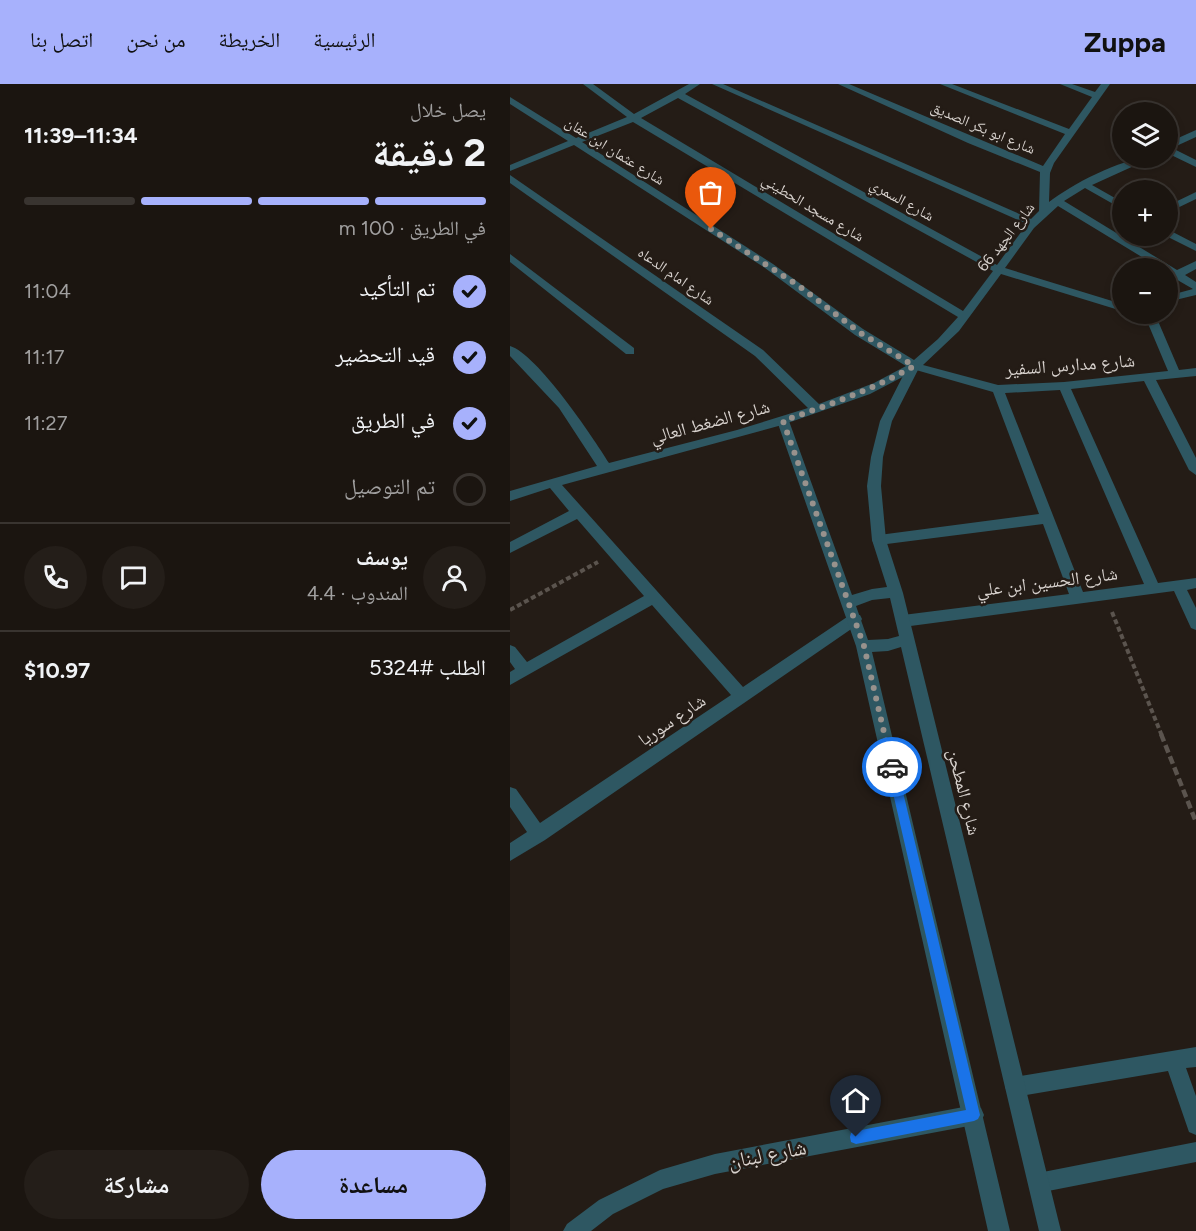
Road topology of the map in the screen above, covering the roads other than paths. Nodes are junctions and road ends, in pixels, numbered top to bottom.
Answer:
1 (696, 84) edge
2 (716, 84) edge
3 (842, 84) edge
4 (944, 84) edge
5 (1064, 84) edge
6 (1106, 84) edge
7 (590, 85) edge
8 (678, 94) junction
9 (1097, 96) junction
10 (510, 100) edge
11 (634, 118) junction
12 (1070, 133) junction
13 (1196, 133) edge
14 (1178, 142) edge
15 (574, 143) junction
16 (1178, 154) edge
17 (1196, 164) edge
18 (510, 168) edge
19 (1123, 168) edge
20 (1046, 171) junction
21 (510, 178) edge
22 (1086, 186) junction
23 (1196, 195) edge
24 (1112, 200) edge
25 (1057, 201) junction
26 (1178, 204) edge
27 (1044, 212) junction
28 (1033, 223) junction
29 (1178, 238) edge
30 (1196, 248) edge
31 (510, 257) edge
32 (1149, 258) edge
33 (1196, 264) edge
34 (999, 270) junction
35 (1178, 275) joint
36 (1196, 287) edge
37 (1196, 292) edge
38 (1178, 296) edge
39 (1112, 305) edge
40 (964, 316) junction
41 (1154, 324) edge
42 (510, 350) edge
43 (630, 351) dead end
44 (914, 366) junction
45 (1196, 372) edge
46 (1175, 374) junction
47 (1148, 377) junction
48 (1064, 386) junction
49 (999, 389) junction
50 (816, 409) junction
51 (783, 421) junction
52 (606, 469) junction
53 (1196, 470) edge
54 (552, 482) junction
55 (510, 496) edge
56 (578, 512) junction
57 (1048, 518) junction
58 (879, 540) junction
59 (510, 548) edge
60 (1196, 583) edge
61 (1178, 585) junction
62 (1153, 588) junction
63 (897, 593) junction
64 (654, 597) junction
65 (1078, 598) junction
66 (852, 611) junction
67 (903, 621) junction
68 (1196, 624) edge
69 (907, 639) junction
70 (864, 646) junction
71 (510, 651) edge
72 (525, 671) junction
73 (510, 680) edge
74 (741, 696) junction
75 (510, 794) edge
76 (539, 834) junction
77 (510, 853) edge
78 (1196, 1057) edge
79 (1174, 1060) junction
80 (1015, 1087) junction
81 (974, 1115) junction
82 (1196, 1125) edge
83 (1196, 1152) edge
84 (1038, 1183) junction
85 (574, 1231) edge
86 (999, 1231) edge
87 (1050, 1231) edge

1 - 8 street
2 - 28 street
3 - 20 street, شارع ابو بكر الصديق
4 - 12 street
5 - 9 street
6 - 9 street
7 - 11 street, شارع مسجد الحطيني
8 - 11 street
8 - 34 street, شارع السمري
9 - 12 street
10 - 15 street, شارع عثمان ابن عفان
11 - 15 street
11 - 40 street, شارع مسجد الحطيني
12 - 20 street
13 - 14 street
15 - 18 street
15 - 44 street, شارع عثمان ابن عفان
16 - 17 street
19 - 22 street, شارع الجهد 66
20 - 27 street
21 - 50 street, شارع امام الدعاه
22 - 24 street
22 - 25 street, شارع الجهد 66
23 - 26 street
25 - 27 street, شارع الجهد 66
25 - 32 street
27 - 28 street, شارع الجهد 66
28 - 34 street, شارع الجهد 66
29 - 30 street
31 - 43 street
33 - 35 street
34 - 39 street, شارع السمري
34 - 40 street, شارع الجهد 66
35 - 36 street
37 - 38 street
40 - 44 street, شارع الجهد 66
41 - 46 street
42 - 52 street
44 - 49 street, شارع مدارس السفير
44 - 50 street, شارع الضغط العالي
44 - 58 street, شارع المطحن
45 - 46 street, شارع مدارس السفير
46 - 47 street, شارع مدارس السفير
47 - 48 street, شارع مدارس السفير
47 - 53 street
48 - 49 street, شارع مدارس السفير
48 - 62 street
49 - 57 street
50 - 51 street, شارع الضغط العالي
51 - 52 street, شارع الضغط العالي
51 - 66 street
52 - 54 street, شارع الضغط العالي
54 - 55 street, شارع الضغط العالي
54 - 56 street
56 - 59 street
56 - 64 street
57 - 58 street
57 - 65 street
58 - 63 street, شارع المطحن
60 - 61 street, شارع الحسين ابن علي
61 - 62 street, شارع الحسين ابن علي
61 - 68 street
62 - 65 street, شارع الحسين ابن علي
63 - 66 street, شارع سوريا
63 - 67 street, شارع المطحن
64 - 72 street
64 - 74 street
65 - 67 street, شارع الحسين ابن علي
66 - 70 street
66 - 74 street, شارع سوريا
67 - 69 street, شارع المطحن
69 - 70 street
69 - 80 street, شارع المطحن
70 - 81 street
71 - 72 street
72 - 73 street
74 - 76 street, شارع سوريا
75 - 76 street
76 - 77 street, شارع سوريا
78 - 79 street
79 - 80 street
79 - 82 street
80 - 84 street, شارع المطحن
81 - 85 street, شارع لبنان
81 - 86 street
83 - 84 street
84 - 87 street, شارع المطحن

